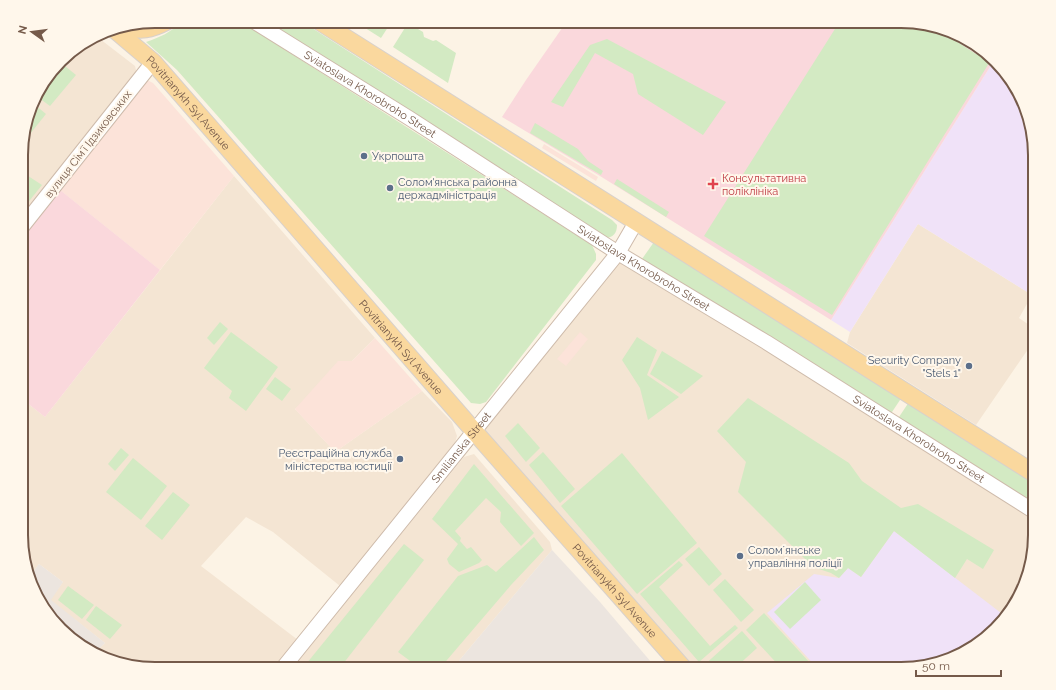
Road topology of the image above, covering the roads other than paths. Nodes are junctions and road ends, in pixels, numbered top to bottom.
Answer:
1 (154, 28) edge
2 (264, 28) edge
3 (330, 28) edge
4 (135, 29) edge
5 (119, 33) edge
6 (153, 62) junction
7 (28, 219) edge
8 (636, 222) junction
9 (618, 253) junction
10 (474, 431) junction
11 (1028, 470) edge
12 (1028, 508) edge
13 (288, 662) edge
14 (678, 662) edge

1 - 4 main road
2 - 9 street, Sviatoslava Khorobroho Street
3 - 8 main road
5 - 6 main road, Povitrianykh Syl Avenue
6 - 7 street, вулиця Сімʼї Ідзиковських
6 - 10 main road, Povitrianykh Syl Avenue
8 - 9 street, Smilianska Street
8 - 11 main road
9 - 10 street, Smilianska Street
9 - 12 street, Sviatoslava Khorobroho Street
10 - 13 street, Smilianska Street
10 - 14 main road, Povitrianykh Syl Avenue

